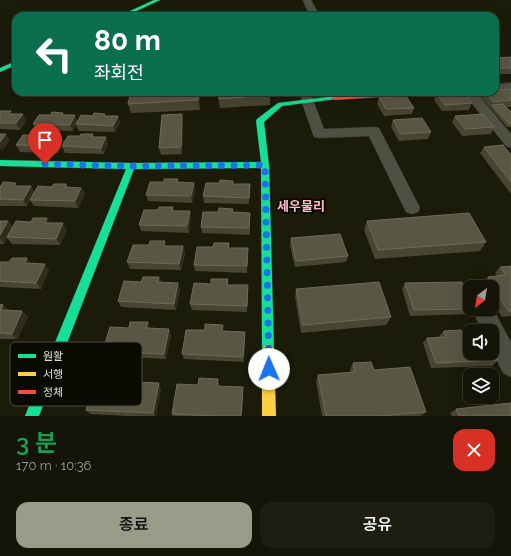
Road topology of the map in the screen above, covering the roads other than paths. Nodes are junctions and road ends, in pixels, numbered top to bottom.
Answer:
1 (158, 0) edge
2 (307, 0) edge
3 (131, 12) edge
4 (313, 12) edge
5 (12, 64) edge
6 (0, 70) edge
7 (511, 87) edge
8 (499, 88) edge
9 (338, 96) edge
10 (472, 96) edge
11 (308, 100) junction
12 (511, 143) edge
13 (1, 164) edge
14 (265, 165) junction
15 (131, 166) junction
16 (412, 208) dead end
17 (486, 316) edge
18 (61, 342) edge
19 (511, 364) edge
20 (36, 406) edge
21 (32, 416) edge
22 (269, 416) edge

1 - 3 street
2 - 4 street
5 - 6 street
7 - 8 street
9 - 11 street
10 - 12 street
11 - 14 street
11 - 16 street
13 - 15 street
14 - 15 street
14 - 22 street
15 - 18 street
17 - 19 street
20 - 21 street

